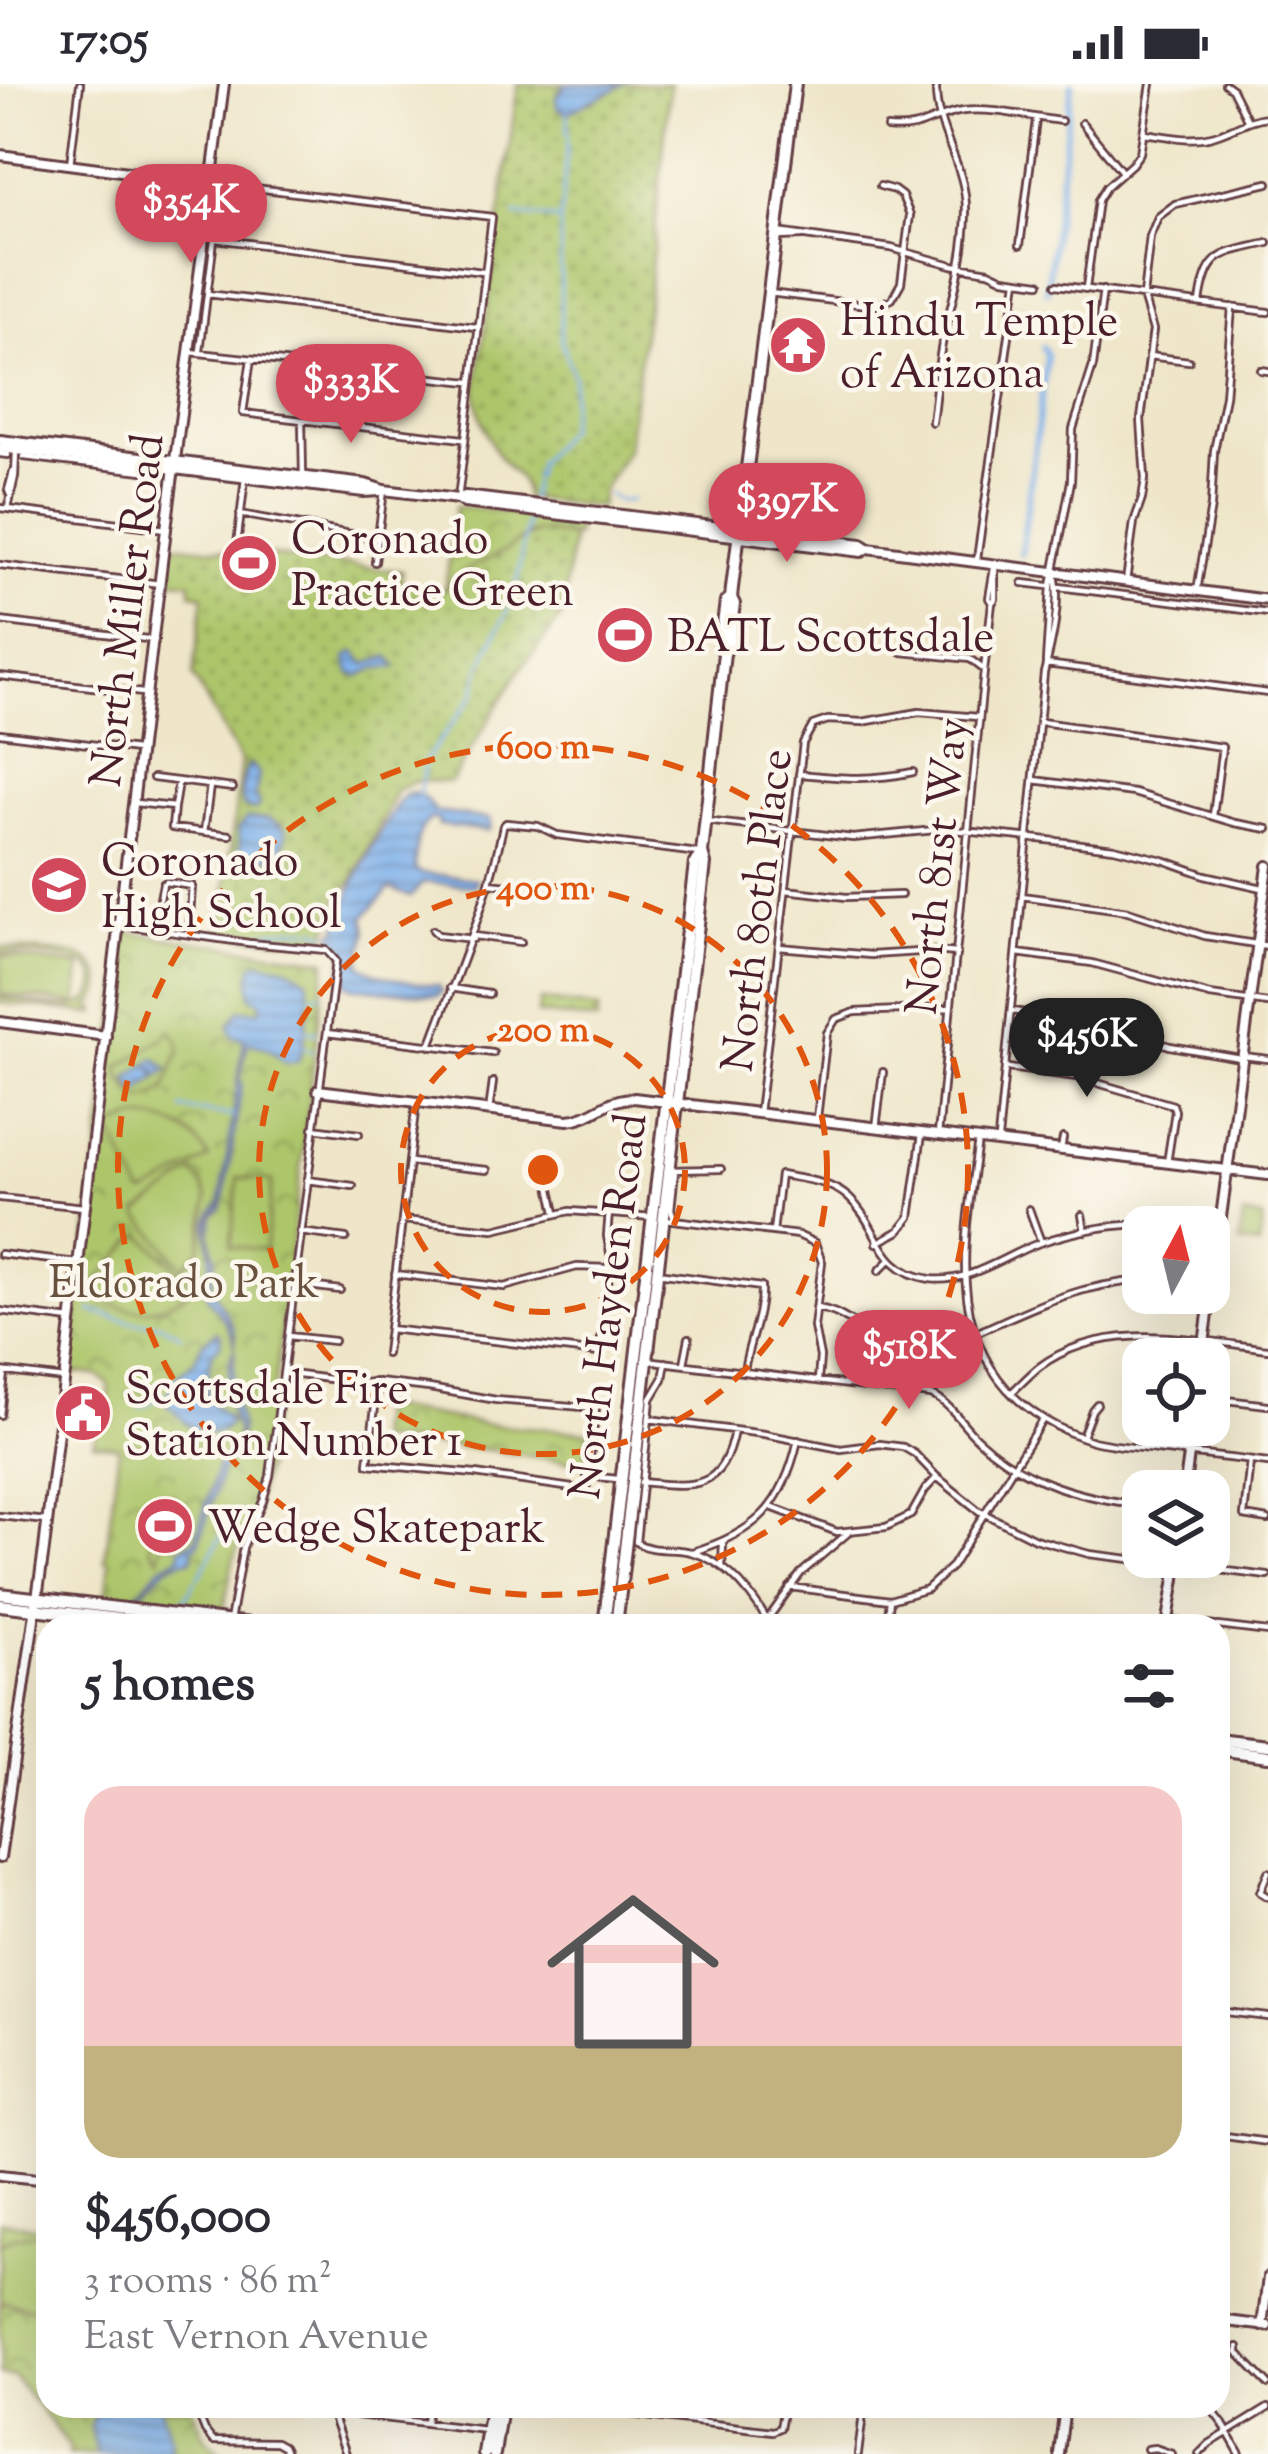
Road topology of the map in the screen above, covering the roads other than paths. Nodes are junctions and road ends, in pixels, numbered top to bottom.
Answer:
1 (80, 84) edge
2 (224, 84) edge
3 (795, 84) edge
4 (936, 84) edge
5 (1150, 84) edge
6 (1225, 84) edge
7 (1235, 87) edge
8 (1268, 117) edge
9 (1036, 118) junction
10 (939, 119) junction
11 (1061, 121) dead end
12 (1248, 121) junction
13 (1082, 123) dead end
14 (887, 128) dead end
15 (1144, 133) junction
16 (0, 155) edge
17 (70, 164) junction
18 (1122, 172) junction
19 (216, 183) junction
20 (1268, 183) edge
21 (880, 186) dead end
22 (777, 235) junction
23 (215, 239) junction
24 (1268, 243) edge
25 (1020, 245) dead end
26 (905, 251) junction
27 (959, 266) junction
28 (485, 272) junction
29 (1016, 280) junction
30 (1040, 283) dead end
31 (1056, 284) dead end
32 (1086, 288) junction
33 (1103, 290) junction
34 (769, 293) junction
35 (208, 294) junction
36 (1143, 296) junction
37 (1200, 303) junction
38 (1232, 307) junction
39 (1268, 312) edge
40 (478, 327) junction
41 (195, 352) junction
42 (1149, 356) junction
43 (251, 358) junction
44 (1189, 361) dead end
45 (471, 382) junction
46 (1141, 419) junction
47 (1150, 419) dead end
48 (302, 420) junction
49 (932, 422) dead end
50 (464, 439) junction
51 (9, 449) edge
52 (35, 452) junction
53 (174, 465) junction
54 (128, 466) junction
55 (160, 473) dead end
56 (304, 477) junction
57 (244, 478) junction
58 (1136, 478) dead end
59 (1145, 478) junction
60 (384, 490) junction
61 (458, 499) junction
62 (4, 509) edge
63 (579, 513) junction
64 (240, 514) junction
65 (655, 523) junction
66 (166, 529) junction
67 (738, 533) junction
68 (378, 539) junction
69 (237, 545) dead end
70 (375, 562) dead end
71 (976, 562) junction
72 (995, 564) junction
73 (0, 565) edge
74 (1055, 573) junction
75 (1129, 582) junction
76 (1023, 583) dead end
77 (160, 584) junction
78 (1054, 586) junction
79 (1197, 591) junction
80 (1230, 595) junction
81 (1130, 596) junction
82 (730, 598) junction
83 (1268, 600) edge
84 (1229, 609) junction
85 (1268, 613) edge
86 (0, 621) edge
87 (155, 640) junction
88 (987, 647) junction
89 (726, 648) junction
90 (902, 652) dead end
91 (970, 659) junction
92 (1046, 664) junction
93 (984, 671) junction
94 (0, 676) edge
95 (1268, 693) edge
96 (148, 694) junction
97 (980, 717) junction
98 (807, 718) dead end
99 (1040, 722) junction
100 (813, 725) junction
101 (0, 733) edge
102 (141, 751) junction
103 (913, 772) dead end
104 (799, 774) junction
105 (153, 778) dead end
106 (1034, 779) junction
107 (178, 781) junction
108 (210, 786) junction
109 (233, 788) dead end
110 (135, 803) junction
111 (175, 807) junction
112 (1213, 816) junction
113 (706, 821) junction
114 (1268, 829) edge
115 (969, 831) junction
116 (204, 832) junction
117 (793, 832) junction
118 (230, 835) dead end
119 (1028, 837) junction
120 (702, 853) junction
121 (1268, 866) edge
122 (489, 883) junction
123 (519, 883) dead end
124 (1266, 889) edge
125 (786, 890) junction
126 (901, 895) dead end
127 (1022, 896) junction
128 (160, 899) dead end
129 (120, 925) junction
130 (433, 930) dead end
131 (188, 933) junction
132 (473, 938) junction
133 (521, 942) dead end
134 (1263, 946) edge
135 (779, 947) junction
136 (957, 952) junction
137 (1017, 953) junction
138 (451, 988) junction
139 (489, 994) dead end
140 (1250, 1001) junction
141 (1268, 1003) edge
142 (950, 1008) junction
143 (1011, 1011) junction
144 (0, 1022) edge
145 (327, 1033) junction
146 (106, 1036) junction
147 (430, 1046) junction
148 (493, 1053) dead end
149 (1242, 1057) junction
150 (1268, 1059) edge
151 (1006, 1067) junction
152 (883, 1072) dead end
153 (493, 1082) dead end
154 (318, 1090) junction
155 (416, 1102) junction
156 (672, 1103) junction
157 (490, 1111) junction
158 (759, 1114) junction
159 (816, 1121) junction
160 (313, 1128) junction
161 (876, 1128) junction
162 (922, 1133) junction
163 (359, 1134) dead end
164 (938, 1136) junction
165 (1063, 1138) dead end
166 (978, 1140) junction
167 (998, 1143) junction
168 (1061, 1150) junction
169 (409, 1162) junction
170 (1167, 1163) junction
171 (721, 1169) dead end
172 (487, 1170) dead end
173 (672, 1170) junction
174 (1228, 1171) junction
175 (1268, 1175) edge
176 (307, 1180) junction
177 (549, 1180) dead end
178 (353, 1186) dead end
179 (854, 1188) dead end
180 (847, 1196) junction
181 (0, 1198) edge
182 (1218, 1206) edge
183 (85, 1208) junction
184 (1029, 1209) dead end
185 (609, 1212) junction
186 (556, 1213) junction
187 (1082, 1215) dead end
188 (664, 1219) junction
189 (402, 1220) junction
190 (1122, 1225) edge
191 (1085, 1231) junction
192 (300, 1232) junction
193 (773, 1232) junction
194 (346, 1238) dead end
195 (1041, 1242) junction
196 (877, 1243) junction
197 (0, 1253) edge
198 (890, 1260) junction
199 (78, 1263) junction
200 (610, 1269) junction
201 (879, 1271) dead end
202 (657, 1273) junction
203 (395, 1274) junction
204 (965, 1275) junction
205 (1122, 1283) edge
206 (294, 1284) junction
207 (340, 1290) dead end
208 (816, 1308) junction
209 (0, 1311) edge
210 (71, 1320) junction
211 (388, 1329) junction
212 (894, 1331) dead end
213 (974, 1334) junction
214 (288, 1336) junction
215 (689, 1338) dead end
216 (955, 1338) dead end
217 (1129, 1338) edge
218 (1174, 1338) edge
219 (1122, 1339) edge
220 (334, 1341) dead end
221 (1230, 1344) edge
222 (1268, 1349) edge
223 (386, 1354) dead end
224 (642, 1359) junction
225 (666, 1362) junction
226 (684, 1364) junction
227 (744, 1371) junction
228 (3, 1372) edge
229 (283, 1373) junction
230 (64, 1379) junction
231 (818, 1381) junction
232 (378, 1382) junction
233 (1012, 1393) junction
234 (1230, 1400) edge
235 (1097, 1403) dead end
236 (1268, 1405) edge
237 (0, 1415) edge
238 (1043, 1419) junction
239 (649, 1420) junction
240 (734, 1431) junction
241 (1082, 1437) junction
242 (798, 1440) junction
243 (1191, 1446) edge
244 (1190, 1454) junction
245 (1250, 1461) junction
246 (1268, 1463) edge
247 (1013, 1467) junction
248 (1187, 1470) edge
249 (587, 1476) junction
250 (937, 1477) junction
251 (632, 1481) junction
252 (1122, 1502) edge
253 (771, 1507) junction
254 (889, 1512) dead end
255 (984, 1514) junction
256 (0, 1516) edge
257 (1268, 1520) edge
258 (47, 1522) junction
259 (890, 1526) junction
260 (828, 1530) junction
261 (849, 1532) junction
262 (889, 1539) dead end
263 (724, 1542) junction
264 (834, 1544) junction
265 (692, 1552) junction
266 (1122, 1559) edge
267 (722, 1567) junction
268 (1230, 1572) edge
269 (1268, 1576) edge
270 (1175, 1578) edge
271 (790, 1587) junction
272 (0, 1594) edge
273 (890, 1600) junction
274 (36, 1604) junction
275 (0, 1605) edge
276 (119, 1614) edge
277 (232, 1614) edge
278 (606, 1614) edge
279 (617, 1614) edge
280 (763, 1614) edge
281 (774, 1614) edge
282 (888, 1614) edge
283 (1168, 1614) edge
284 (1230, 1628) edge
285 (1268, 1632) edge
286 (1230, 1740) edge
287 (1268, 1745) edge
288 (1230, 1751) edge
289 (1268, 1756) edge
290 (4, 1797) edge
291 (0, 1858) edge
292 (1268, 1872) edge
293 (1265, 1896) edge
294 (1230, 2012) edge
295 (1268, 2017) edge
296 (1230, 2136) edge
297 (1268, 2141) edge
298 (0, 2175) edge
299 (36, 2179) edge
300 (1268, 2277) edge
301 (1230, 2322) edge
302 (1265, 2326) edge
303 (1238, 2347) dead end
304 (1268, 2384) edge
305 (1268, 2408) edge
306 (200, 2418) edge
307 (333, 2418) edge
308 (387, 2418) edge
309 (427, 2418) edge
310 (492, 2418) edge
311 (496, 2418) edge
312 (666, 2418) edge
313 (782, 2418) edge
314 (862, 2418) edge
315 (1064, 2418) edge
316 (1218, 2418) edge
317 (426, 2423) junction
318 (492, 2430) junction
319 (1228, 2432) junction
320 (1147, 2449) dead end
321 (287, 2454) edge
322 (346, 2454) edge
323 (484, 2454) edge
324 (494, 2454) edge
325 (858, 2454) edge
326 (1059, 2454) edge
327 (1172, 2454) edge
328 (1198, 2454) edge
329 (1240, 2454) edge

1 - 17 street
2 - 19 street, North Miller Road
3 - 22 main road, North Hayden Road
4 - 10 street
5 - 15 street
6 - 7 street
7 - 12 street
8 - 12 street
9 - 10 street
9 - 11 street
9 - 25 street
10 - 14 street
10 - 27 street
12 - 15 street
13 - 18 street
15 - 18 street
16 - 17 street
17 - 19 street
18 - 32 street
19 - 23 street, North Miller Road
19 - 28 street
19 - 41 street, North Miller Road
20 - 36 street
21 - 26 street
22 - 26 street
22 - 34 main road, North Hayden Road
23 - 28 street
23 - 35 street, North Miller Road
24 - 37 street
26 - 27 street
26 - 34 street
27 - 29 street
27 - 49 street
28 - 40 street
29 - 30 street
29 - 71 street
31 - 32 street
32 - 33 street
33 - 36 street
33 - 74 street
34 - 67 main road, North Hayden Road
35 - 40 street
35 - 41 street, North Miller Road
36 - 37 street
36 - 42 street
37 - 38 street
38 - 39 street
38 - 79 street
40 - 45 street
41 - 43 street
41 - 53 street, North Miller Road
42 - 44 street
42 - 46 street
43 - 45 street
43 - 48 street
45 - 50 street
46 - 47 street
46 - 59 street
48 - 50 street
48 - 56 street
50 - 61 street
51 - 52 street
51 - 62 street
52 - 53 street
52 - 54 street
53 - 54 street
53 - 56 street
53 - 57 street
53 - 66 street, North Miller Road
54 - 55 street
56 - 60 street
57 - 60 street
57 - 64 street
58 - 59 street
59 - 75 street
60 - 61 street
60 - 68 street
61 - 63 street
62 - 66 street
63 - 65 street
63 - 65 street
64 - 68 street
64 - 69 street
65 - 67 street
65 - 67 street
66 - 77 street, North Miller Road
67 - 71 street
67 - 82 main road, North Hayden Road
68 - 70 street
71 - 72 street
72 - 74 street
72 - 88 street, North 81st Way
73 - 77 street
74 - 75 street
74 - 78 street
75 - 79 street
75 - 81 street
76 - 78 street
77 - 87 street, North Miller Road
78 - 81 street
78 - 92 street
79 - 80 street
80 - 83 street
80 - 84 street
81 - 84 street
82 - 89 main road, North Hayden Road
82 - 89 main road, North Hayden Road
84 - 85 street
86 - 87 street
87 - 96 street, North Miller Road
88 - 91 street
88 - 93 street, North 81st Way
89 - 113 main road, North Hayden Road
90 - 91 street
91 - 93 street
92 - 95 street
92 - 99 street
93 - 97 street, North 81st Way
94 - 96 street
96 - 102 street, North Miller Road
97 - 100 street
97 - 115 street, North 81st Way
98 - 100 street, North 80th Place
99 - 106 street
99 - 112 street
100 - 104 street, North 80th Place
101 - 102 street
102 - 110 street, North Miller Road
103 - 104 street
104 - 117 street, North 80th Place
105 - 107 street
106 - 112 street
106 - 119 street
107 - 108 street
107 - 111 street
108 - 109 street
108 - 116 street
110 - 111 street
110 - 129 street, North Miller Road
111 - 116 street
112 - 114 street
113 - 117 street
113 - 120 main road, North Hayden Road
115 - 117 street
115 - 119 street
115 - 136 street, North 81st Way
116 - 118 street
117 - 125 street, North 80th Place
119 - 124 street
119 - 127 street
120 - 122 street
120 - 156 main road, North Hayden Road
121 - 124 street
122 - 123 street
122 - 132 street
124 - 134 street
125 - 126 street
125 - 135 street, North 80th Place
127 - 134 street
127 - 137 street
128 - 131 street
129 - 131 street
129 - 146 street, North Miller Road
130 - 132 street
131 - 145 street
132 - 133 street
132 - 138 street
134 - 140 street
135 - 136 street
135 - 158 street, North 80th Place
136 - 142 street, North 81st Way
137 - 140 street
137 - 143 street
138 - 139 street
138 - 147 street
140 - 141 street
140 - 149 street
142 - 159 street
142 - 164 street, North 81st Way
143 - 149 street
143 - 151 street
144 - 146 street
145 - 147 street
145 - 154 street
146 - 183 street, North Miller Road
147 - 148 street
149 - 150 street
149 - 174 street
151 - 167 street
151 - 170 street
152 - 161 street
153 - 157 street
154 - 155 street
154 - 160 street
155 - 157 street
155 - 169 street
156 - 157 street
156 - 158 street
156 - 173 main road, North Hayden Road
156 - 188 main road, North Hayden Road
158 - 159 street
159 - 161 street
160 - 163 street
160 - 176 street
161 - 162 street
162 - 164 street
162 - 196 street
164 - 166 street
165 - 168 street
166 - 167 street
166 - 204 street
167 - 168 street
168 - 170 street
169 - 172 street
169 - 189 street
170 - 174 street
171 - 173 street
173 - 188 main road, North Hayden Road
174 - 175 street
174 - 182 street
176 - 178 street
176 - 192 street
177 - 186 street
179 - 180 street
180 - 193 street
180 - 196 street
181 - 183 street
183 - 199 street, North Miller Road
184 - 195 street
185 - 186 street
185 - 188 street
185 - 200 street
186 - 189 street
187 - 191 street
188 - 193 street
188 - 202 main road, North Hayden Road
188 - 224 main road, North Hayden Road
189 - 203 street
190 - 191 street
191 - 195 street
192 - 194 street
192 - 206 street
193 - 208 street
195 - 204 street
196 - 198 street
197 - 199 street
198 - 201 street
198 - 204 street
199 - 210 street, North Miller Road
200 - 203 street
200 - 211 street
202 - 224 main road, North Hayden Road
202 - 227 street
203 - 211 street
204 - 213 street
205 - 213 street
206 - 207 street
206 - 214 street
208 - 212 street
208 - 231 street
209 - 210 street
210 - 230 street, North Miller Road
211 - 223 street
213 - 216 street
213 - 233 street
214 - 220 street
214 - 229 street
215 - 226 street
217 - 218 street
219 - 233 street
221 - 222 street
224 - 225 street
224 - 251 main road, North Hayden Road
225 - 226 street
225 - 239 street
226 - 227 street
227 - 231 street
228 - 230 street
228 - 237 street
229 - 232 street
229 - 277 street
230 - 258 street, North Miller Road
231 - 247 street
232 - 249 street
232 - 249 street
233 - 238 street
234 - 236 street
235 - 241 street
238 - 241 street
238 - 247 street
239 - 240 street
239 - 251 street
240 - 242 street
240 - 251 street
241 - 244 street
242 - 250 street
242 - 253 street
243 - 244 street
244 - 245 street
244 - 248 street
245 - 246 street
245 - 257 street
247 - 252 street
247 - 255 street
249 - 251 street
250 - 255 street
250 - 259 street
251 - 265 street
251 - 278 main road, North Hayden Road
251 - 279 main road, North Hayden Road
253 - 260 street
253 - 263 street
254 - 259 street
255 - 266 street
255 - 273 street
256 - 258 street
258 - 274 street, North Miller Road
259 - 261 street
259 - 262 street
260 - 261 street
260 - 264 street
261 - 264 street
263 - 265 street
263 - 267 street
264 - 271 street
265 - 267 street
267 - 280 street
268 - 269 street
270 - 283 street
271 - 273 street
271 - 281 street
272 - 274 main road
273 - 282 street
274 - 275 main road
274 - 276 main road
274 - 290 street, North Miller Road
284 - 285 street
286 - 287 main road
288 - 289 main road
290 - 291 street, North Miller Road
292 - 293 street
294 - 295 street
296 - 297 street
298 - 299 street
300 - 302 street
301 - 302 street
303 - 304 street
305 - 319 street
306 - 321 street
307 - 322 street
308 - 317 street
309 - 317 street
310 - 318 main road
311 - 318 main road
312 - 313 street
314 - 325 street
315 - 326 street
316 - 319 street
317 - 318 street
318 - 323 main road
318 - 324 main road
319 - 328 street
319 - 329 street
320 - 327 street

